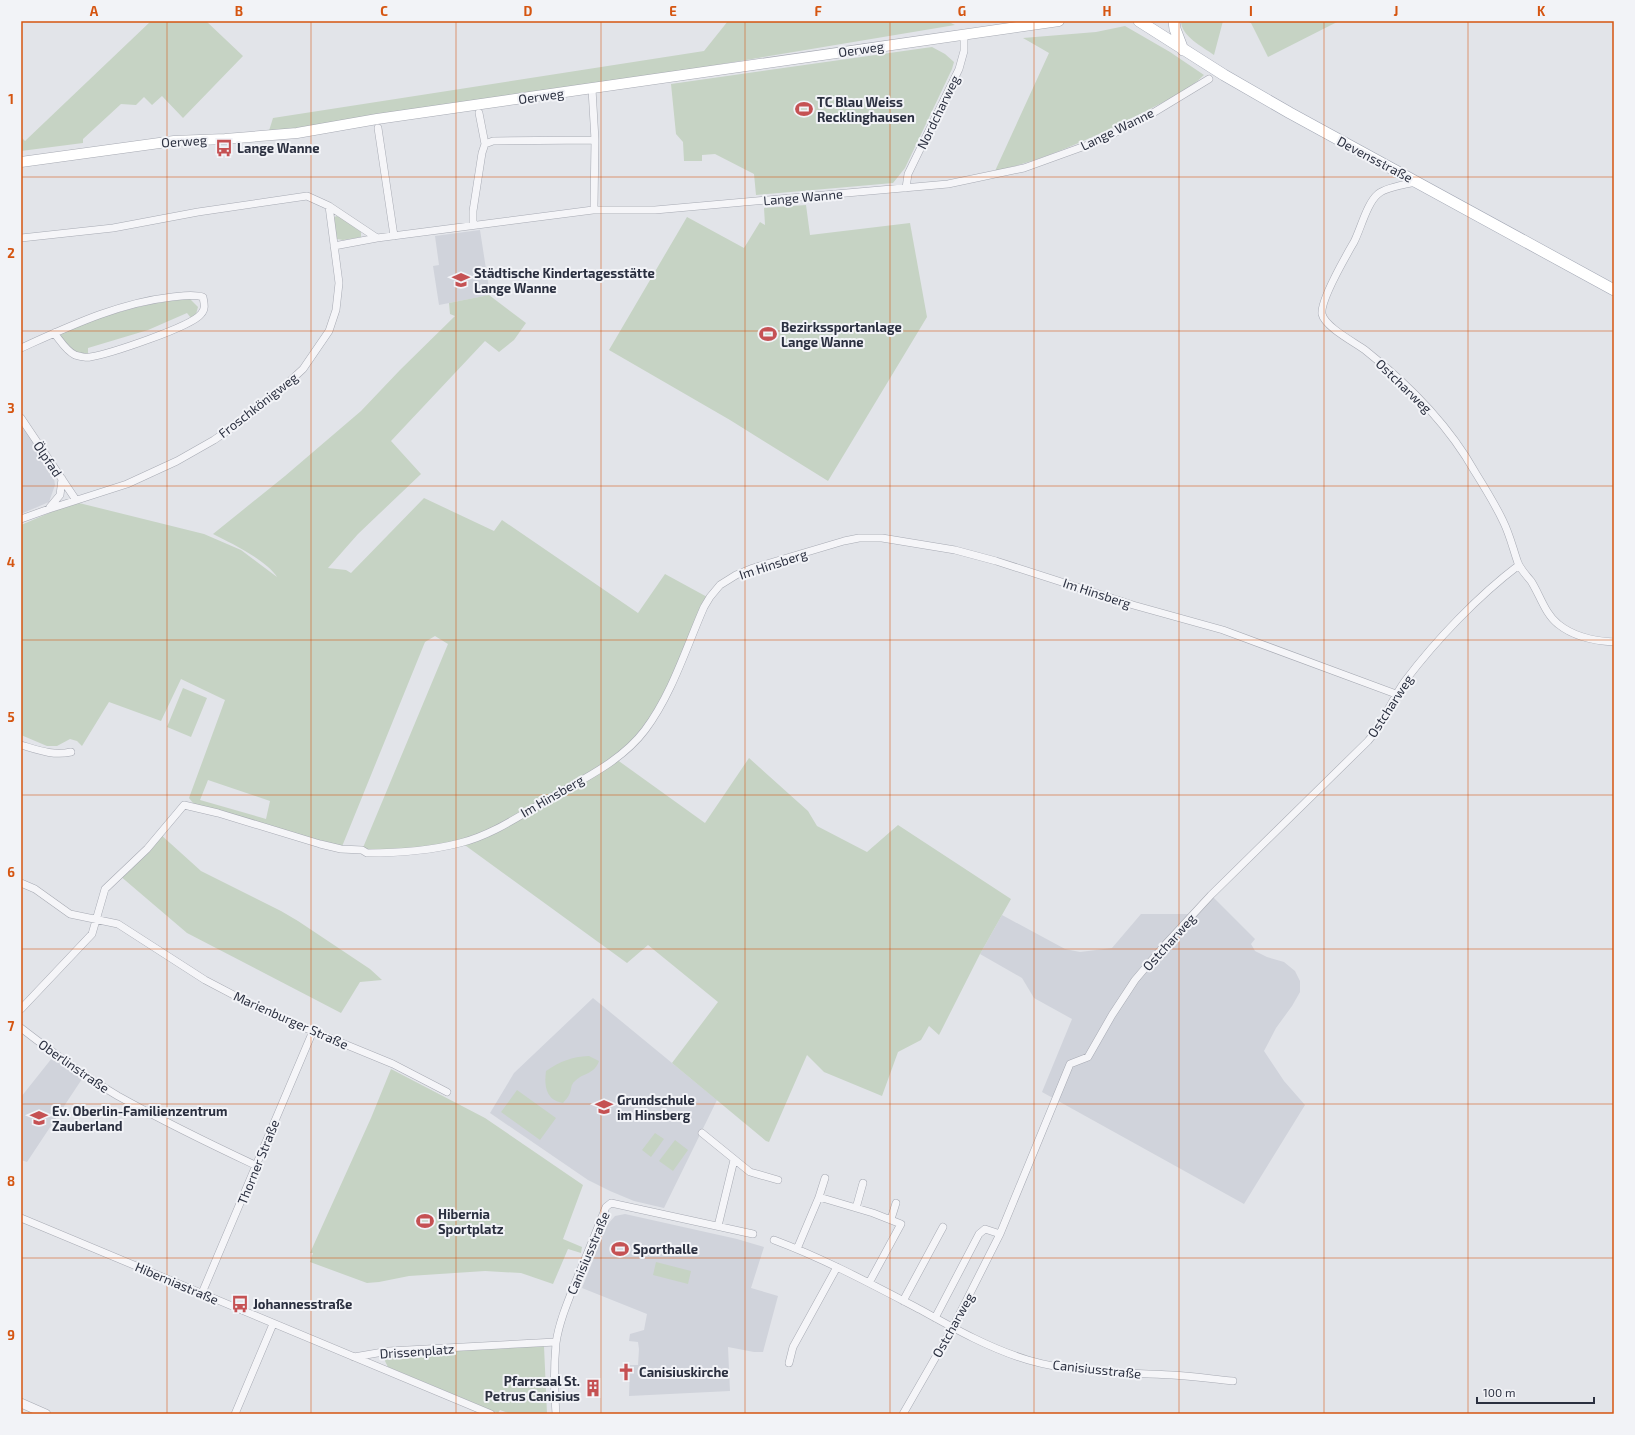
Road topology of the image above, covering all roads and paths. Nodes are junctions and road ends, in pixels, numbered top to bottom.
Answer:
1 (1059, 21) edge
2 (1139, 21) edge
3 (1174, 21) edge
4 (964, 34) junction
5 (1183, 50) junction
6 (1209, 79) dead end
7 (592, 89) junction
8 (479, 113) dead end
9 (378, 128) dead end
10 (595, 140) junction
11 (485, 144) junction
12 (21, 162) edge
13 (1417, 182) junction
14 (906, 188) junction
15 (328, 206) junction
16 (594, 206) dead end
17 (473, 225) junction
18 (394, 236) junction
19 (21, 238) edge
20 (377, 238) junction
21 (334, 246) junction
22 (1614, 290) edge
23 (54, 333) junction
24 (21, 348) edge
25 (21, 418) edge
26 (62, 479) junction
27 (76, 500) junction
28 (49, 509) junction
29 (21, 519) edge
30 (1519, 565) junction
31 (1614, 642) edge
32 (1396, 694) junction
33 (21, 745) edge
34 (71, 752) dead end
35 (21, 884) edge
36 (96, 920) junction
37 (21, 1009) edge
38 (21, 1028) edge
39 (313, 1031) junction
40 (447, 1092) dead end
41 (702, 1133) dead end
42 (734, 1160) junction
43 (257, 1166) junction
44 (825, 1178) dead end
45 (778, 1180) dead end
46 (863, 1183) dead end
47 (819, 1197) junction
48 (896, 1203) dead end
49 (856, 1208) junction
50 (21, 1218) edge
51 (891, 1219) junction
52 (718, 1226) junction
53 (943, 1227) dead end
54 (753, 1234) dead end
55 (1000, 1234) junction
56 (774, 1240) dead end
57 (797, 1249) junction
58 (837, 1267) junction
59 (869, 1283) junction
60 (202, 1293) junction
61 (903, 1301) junction
62 (935, 1318) junction
63 (273, 1324) junction
64 (953, 1327) junction
65 (556, 1342) junction
66 (354, 1357) junction
67 (789, 1363) dead end
68 (1232, 1381) dead end
69 (21, 1403) edge
70 (46, 1414) edge
71 (235, 1414) edge
72 (491, 1414) edge
73 (556, 1414) edge
74 (903, 1414) edge

1 - 4 main road, Oerweg
2 - 5 main road, Devensstraße
3 - 5 main road
4 - 7 main road, Oerweg
4 - 14 street, Nordcharweg
5 - 13 main road, Devensstraße
6 - 14 street, Lange Wanne
7 - 10 street
7 - 12 main road, Oerweg
8 - 11 street
9 - 18 street
10 - 11 street
10 - 16 street
11 - 17 street
13 - 22 main road, Devensstraße
13 - 30 street, Ostcharweg
14 - 17 street, Lange Wanne
15 - 19 street
15 - 20 street
15 - 21 street, Froschkönigweg
17 - 18 street, Lange Wanne
18 - 20 street, Lange Wanne
20 - 21 street, Lange Wanne
21 - 27 street, Froschkönigweg
23 - 23 street
23 - 24 street
25 - 26 street, Ölpfad
26 - 27 street, Ölpfad
26 - 28 street
27 - 28 street, Froschkönigweg
28 - 29 street, Froschkönigweg
30 - 31 street
30 - 32 street, Ostcharweg
32 - 36 street, Im Hinsberg
32 - 55 street, Ostcharweg
33 - 34 street
35 - 36 street, Marienburger Straße
36 - 37 street
36 - 39 street, Marienburger Straße
38 - 43 street, Oberlinstraße
39 - 40 street, Marienburger Straße
39 - 43 street, Thorner Straße
41 - 42 street
42 - 45 street
42 - 52 street
43 - 60 street, Thorner Straße
44 - 47 street
46 - 49 street
47 - 49 street
47 - 57 street
48 - 51 street
49 - 51 street
50 - 60 street, Hiberniastraße
51 - 59 street
52 - 54 street, Canisiusstraße
52 - 65 street, Canisiusstraße
53 - 61 street
55 - 62 street, Ostcharweg
55 - 64 street, Ostcharweg
56 - 57 street, Canisiusstraße
57 - 58 street, Canisiusstraße
58 - 59 street, Canisiusstraße
58 - 67 street
59 - 61 street, Canisiusstraße
60 - 63 street, Hiberniastraße
61 - 62 street, Canisiusstraße
62 - 64 street, Canisiusstraße
63 - 66 street, Hiberniastraße
63 - 71 street
64 - 68 street, Canisiusstraße
64 - 74 street, Ostcharweg
65 - 66 street, Drissenplatz
65 - 73 street
66 - 72 street, Drissenplatz
69 - 70 street

